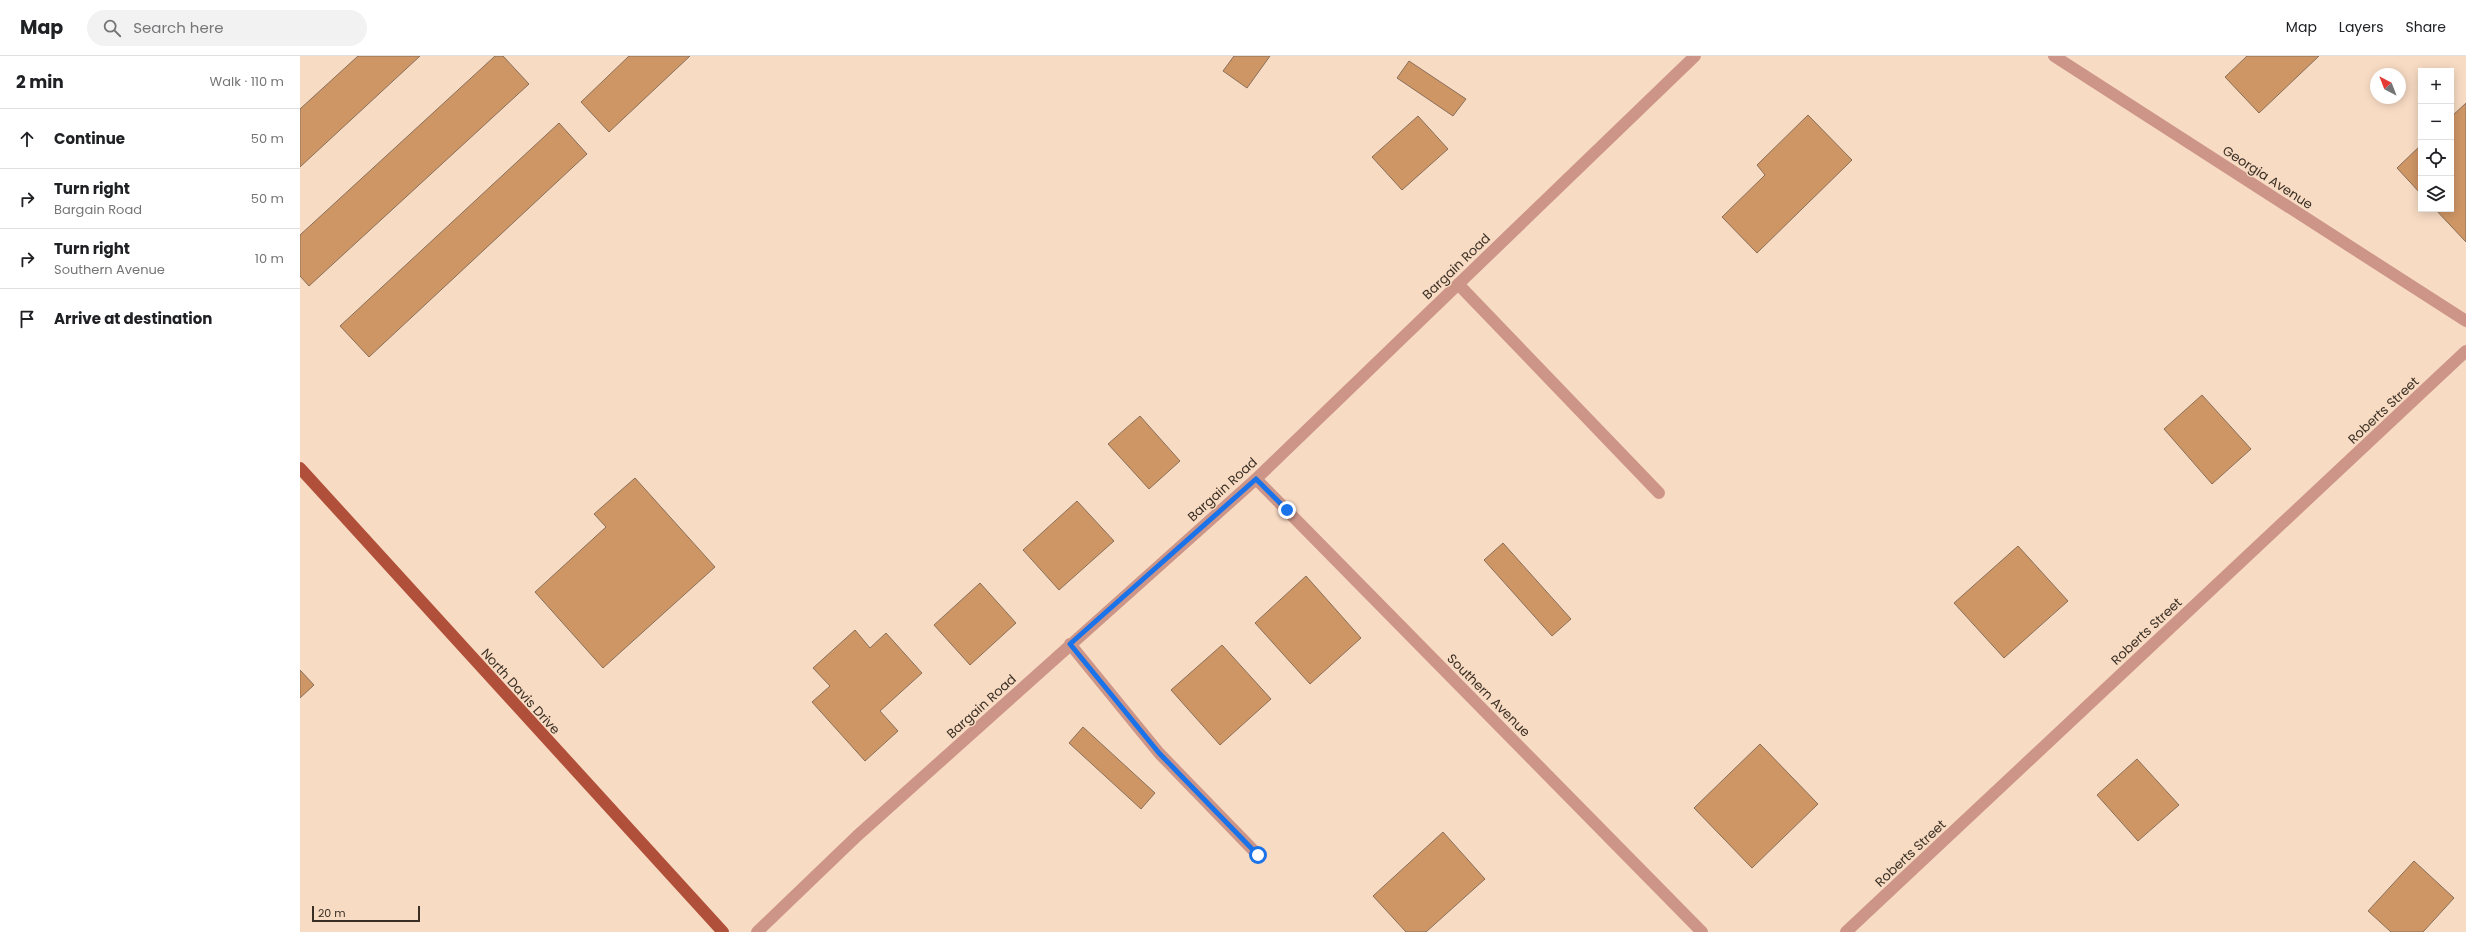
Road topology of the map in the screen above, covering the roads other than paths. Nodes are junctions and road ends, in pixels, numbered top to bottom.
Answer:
1 (1695, 56) edge
2 (2054, 56) edge
3 (1458, 284) junction
4 (2466, 321) edge
5 (2466, 351) edge
6 (300, 468) edge
7 (1256, 479) junction
8 (1659, 493) dead end
9 (1070, 644) junction
10 (1258, 855) dead end
11 (723, 932) edge
12 (757, 932) edge
13 (1702, 932) edge
14 (1846, 932) edge

1 - 3 street, Bargain Road
2 - 4 street, Georgia Avenue
3 - 7 street, Bargain Road
3 - 8 street
5 - 14 street, Roberts Street
6 - 11 main road, North Davis Drive
7 - 9 street, Bargain Road
7 - 13 street, Southern Avenue
9 - 10 street
9 - 12 street, Bargain Road

